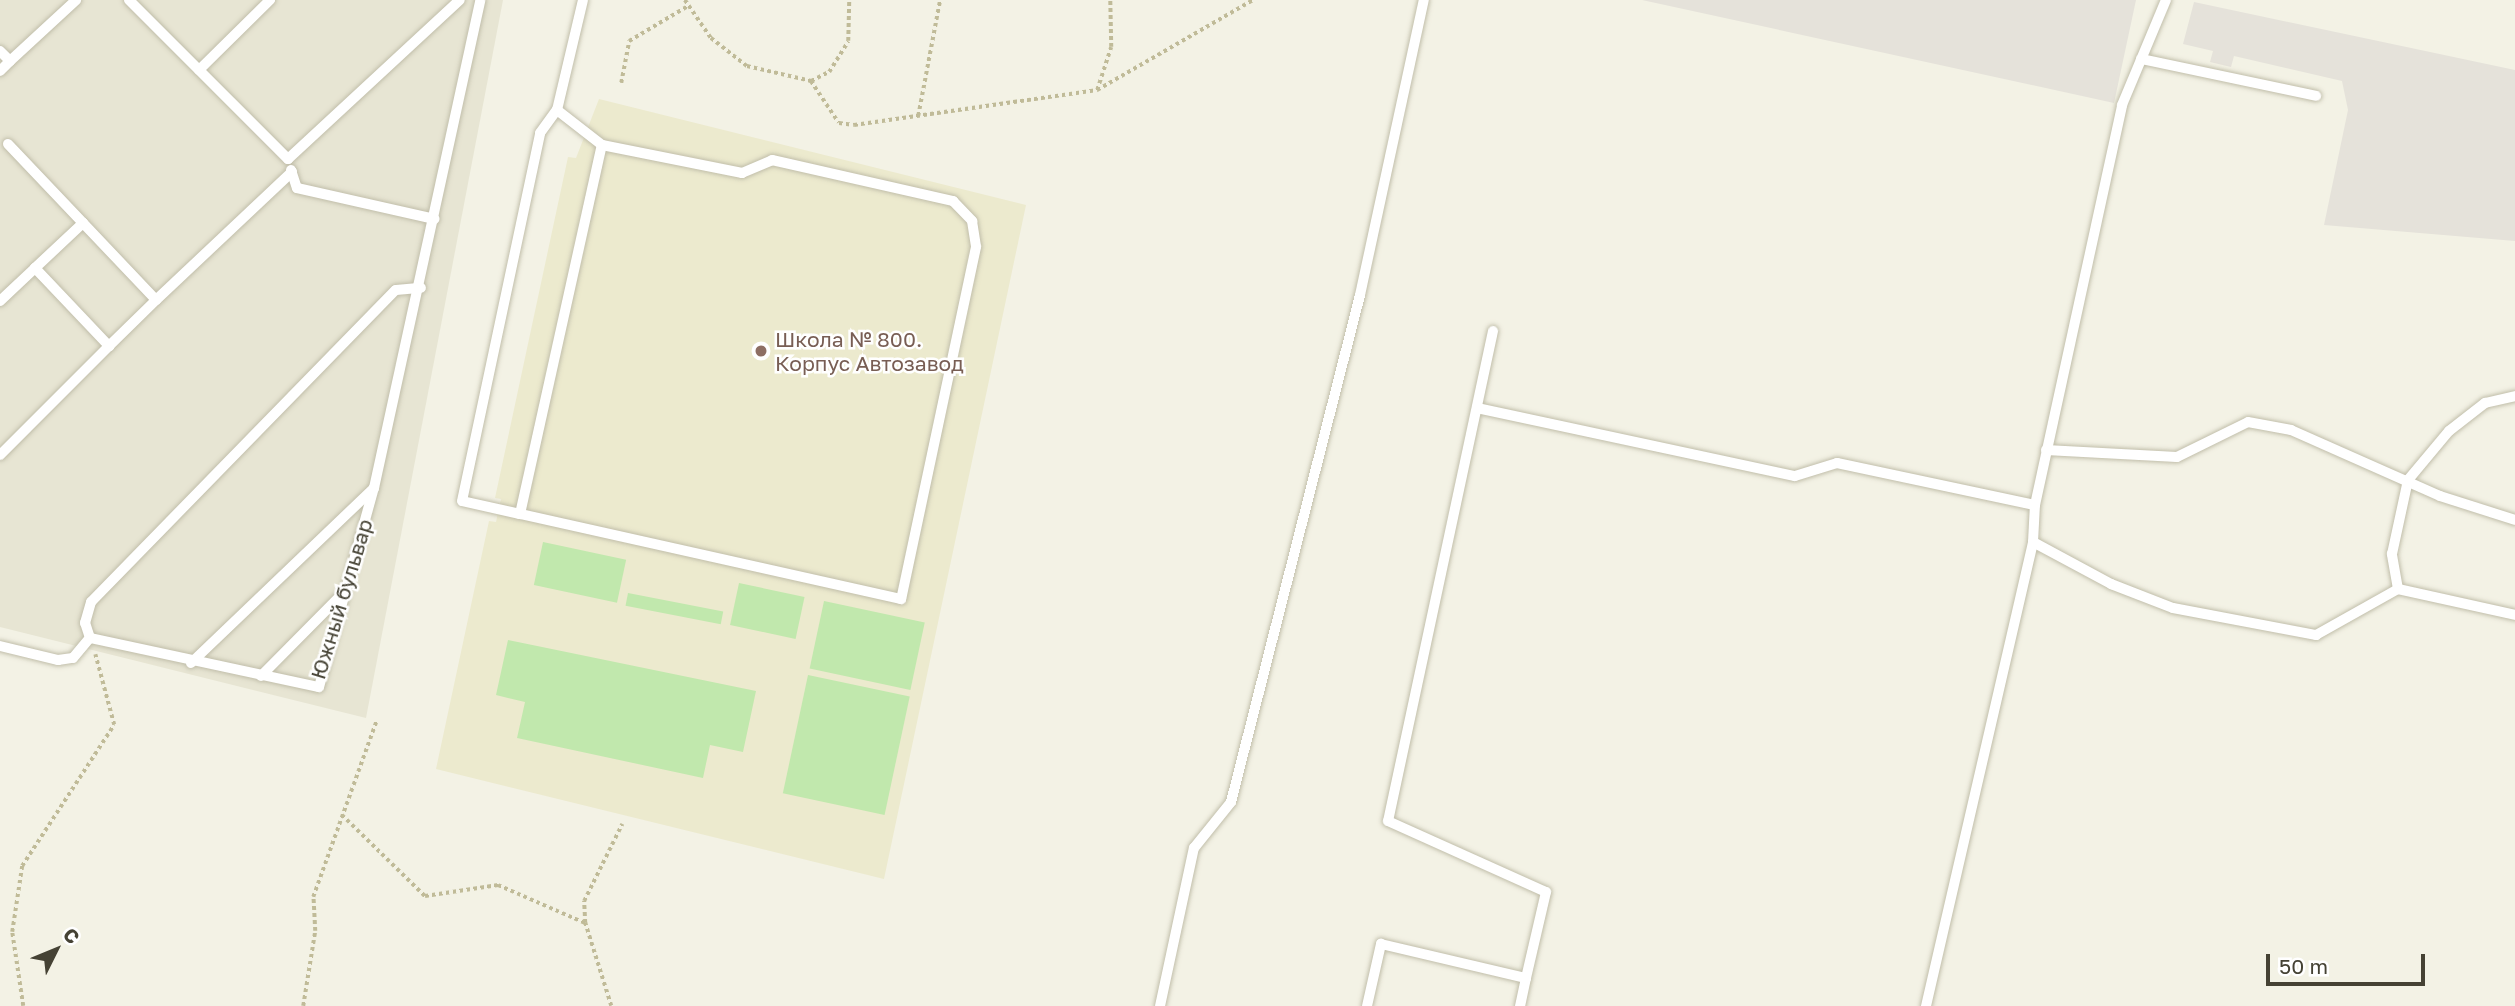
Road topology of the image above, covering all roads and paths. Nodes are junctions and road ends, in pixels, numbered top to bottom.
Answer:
1 (76, 0) edge
2 (129, 0) edge
3 (270, 0) edge
4 (460, 0) edge
5 (480, 0) edge
6 (583, 0) edge
7 (685, 0) edge
8 (849, 0) edge
9 (940, 0) edge
10 (1110, 0) edge
11 (1253, 0) edge
12 (1424, 0) edge
13 (2166, 0) edge
14 (688, 6) junction
15 (0, 51) edge
16 (2141, 59) junction
17 (10, 61) junction
18 (199, 70) junction
19 (0, 71) edge
20 (811, 81) junction
21 (621, 83) dead end
22 (1097, 90) junction
23 (2316, 96) dead end
24 (557, 110) junction
25 (918, 116) junction
26 (8, 144) dead end
27 (601, 145) junction
28 (288, 159) junction
29 (292, 172) junction
30 (435, 219) junction
31 (83, 223) junction
32 (35, 268) junction
33 (421, 288) junction
34 (156, 300) junction
35 (0, 301) edge
36 (1493, 331) dead end
37 (109, 346) junction
38 (2515, 396) edge
39 (1477, 408) junction
40 (2046, 450) junction
41 (0, 455) edge
42 (2408, 480) junction
43 (374, 488) junction
44 (2035, 505) junction
45 (520, 514) junction
46 (2515, 520) edge
47 (2033, 542) junction
48 (2398, 589) junction
49 (346, 590) junction
50 (2515, 615) edge
51 (90, 638) junction
52 (0, 646) edge
53 (191, 663) junction
54 (261, 676) junction
55 (376, 722) dead end
56 (341, 815) junction
57 (622, 824) dead end
58 (585, 923) junction
59 (1526, 978) junction
60 (23, 1006) edge
61 (303, 1006) edge
62 (611, 1006) edge
63 (1160, 1006) edge
64 (1367, 1006) edge
65 (1520, 1006) edge
66 (1926, 1006) edge

1 - 17 lane
2 - 18 lane
3 - 18 lane
4 - 28 lane
5 - 30 lane, Южный бульвар
6 - 24 lane
7 - 14 path
8 - 20 path
9 - 25 path
10 - 22 path
11 - 22 path
12 - 63 lane
13 - 16 lane
14 - 20 path
14 - 21 path
15 - 17 lane
16 - 23 lane
16 - 40 lane
17 - 19 lane
18 - 28 lane
20 - 25 path
22 - 25 path
24 - 27 lane
24 - 45 lane
26 - 31 lane
27 - 45 lane
27 - 45 lane
28 - 29 lane
29 - 30 lane
29 - 34 lane
30 - 33 lane, Южный бульвар
31 - 32 lane
31 - 34 lane
32 - 35 lane
32 - 37 lane
33 - 43 lane, Южный бульвар
33 - 51 lane
34 - 37 lane
36 - 39 lane
37 - 41 lane
38 - 42 lane
39 - 44 lane
39 - 59 lane
40 - 42 lane
40 - 44 lane
42 - 46 lane
42 - 48 lane
43 - 49 lane, Южный бульвар
43 - 53 lane
44 - 47 lane
47 - 48 lane
47 - 66 lane
48 - 50 lane
49 - 54 lane
49 - 54 lane, Южный бульвар
51 - 52 lane
51 - 53 lane, Южный бульвар
51 - 60 path
53 - 54 lane, Южный бульвар
55 - 56 path
56 - 58 path
56 - 61 path
57 - 58 path
58 - 62 path
59 - 64 lane
59 - 65 lane

